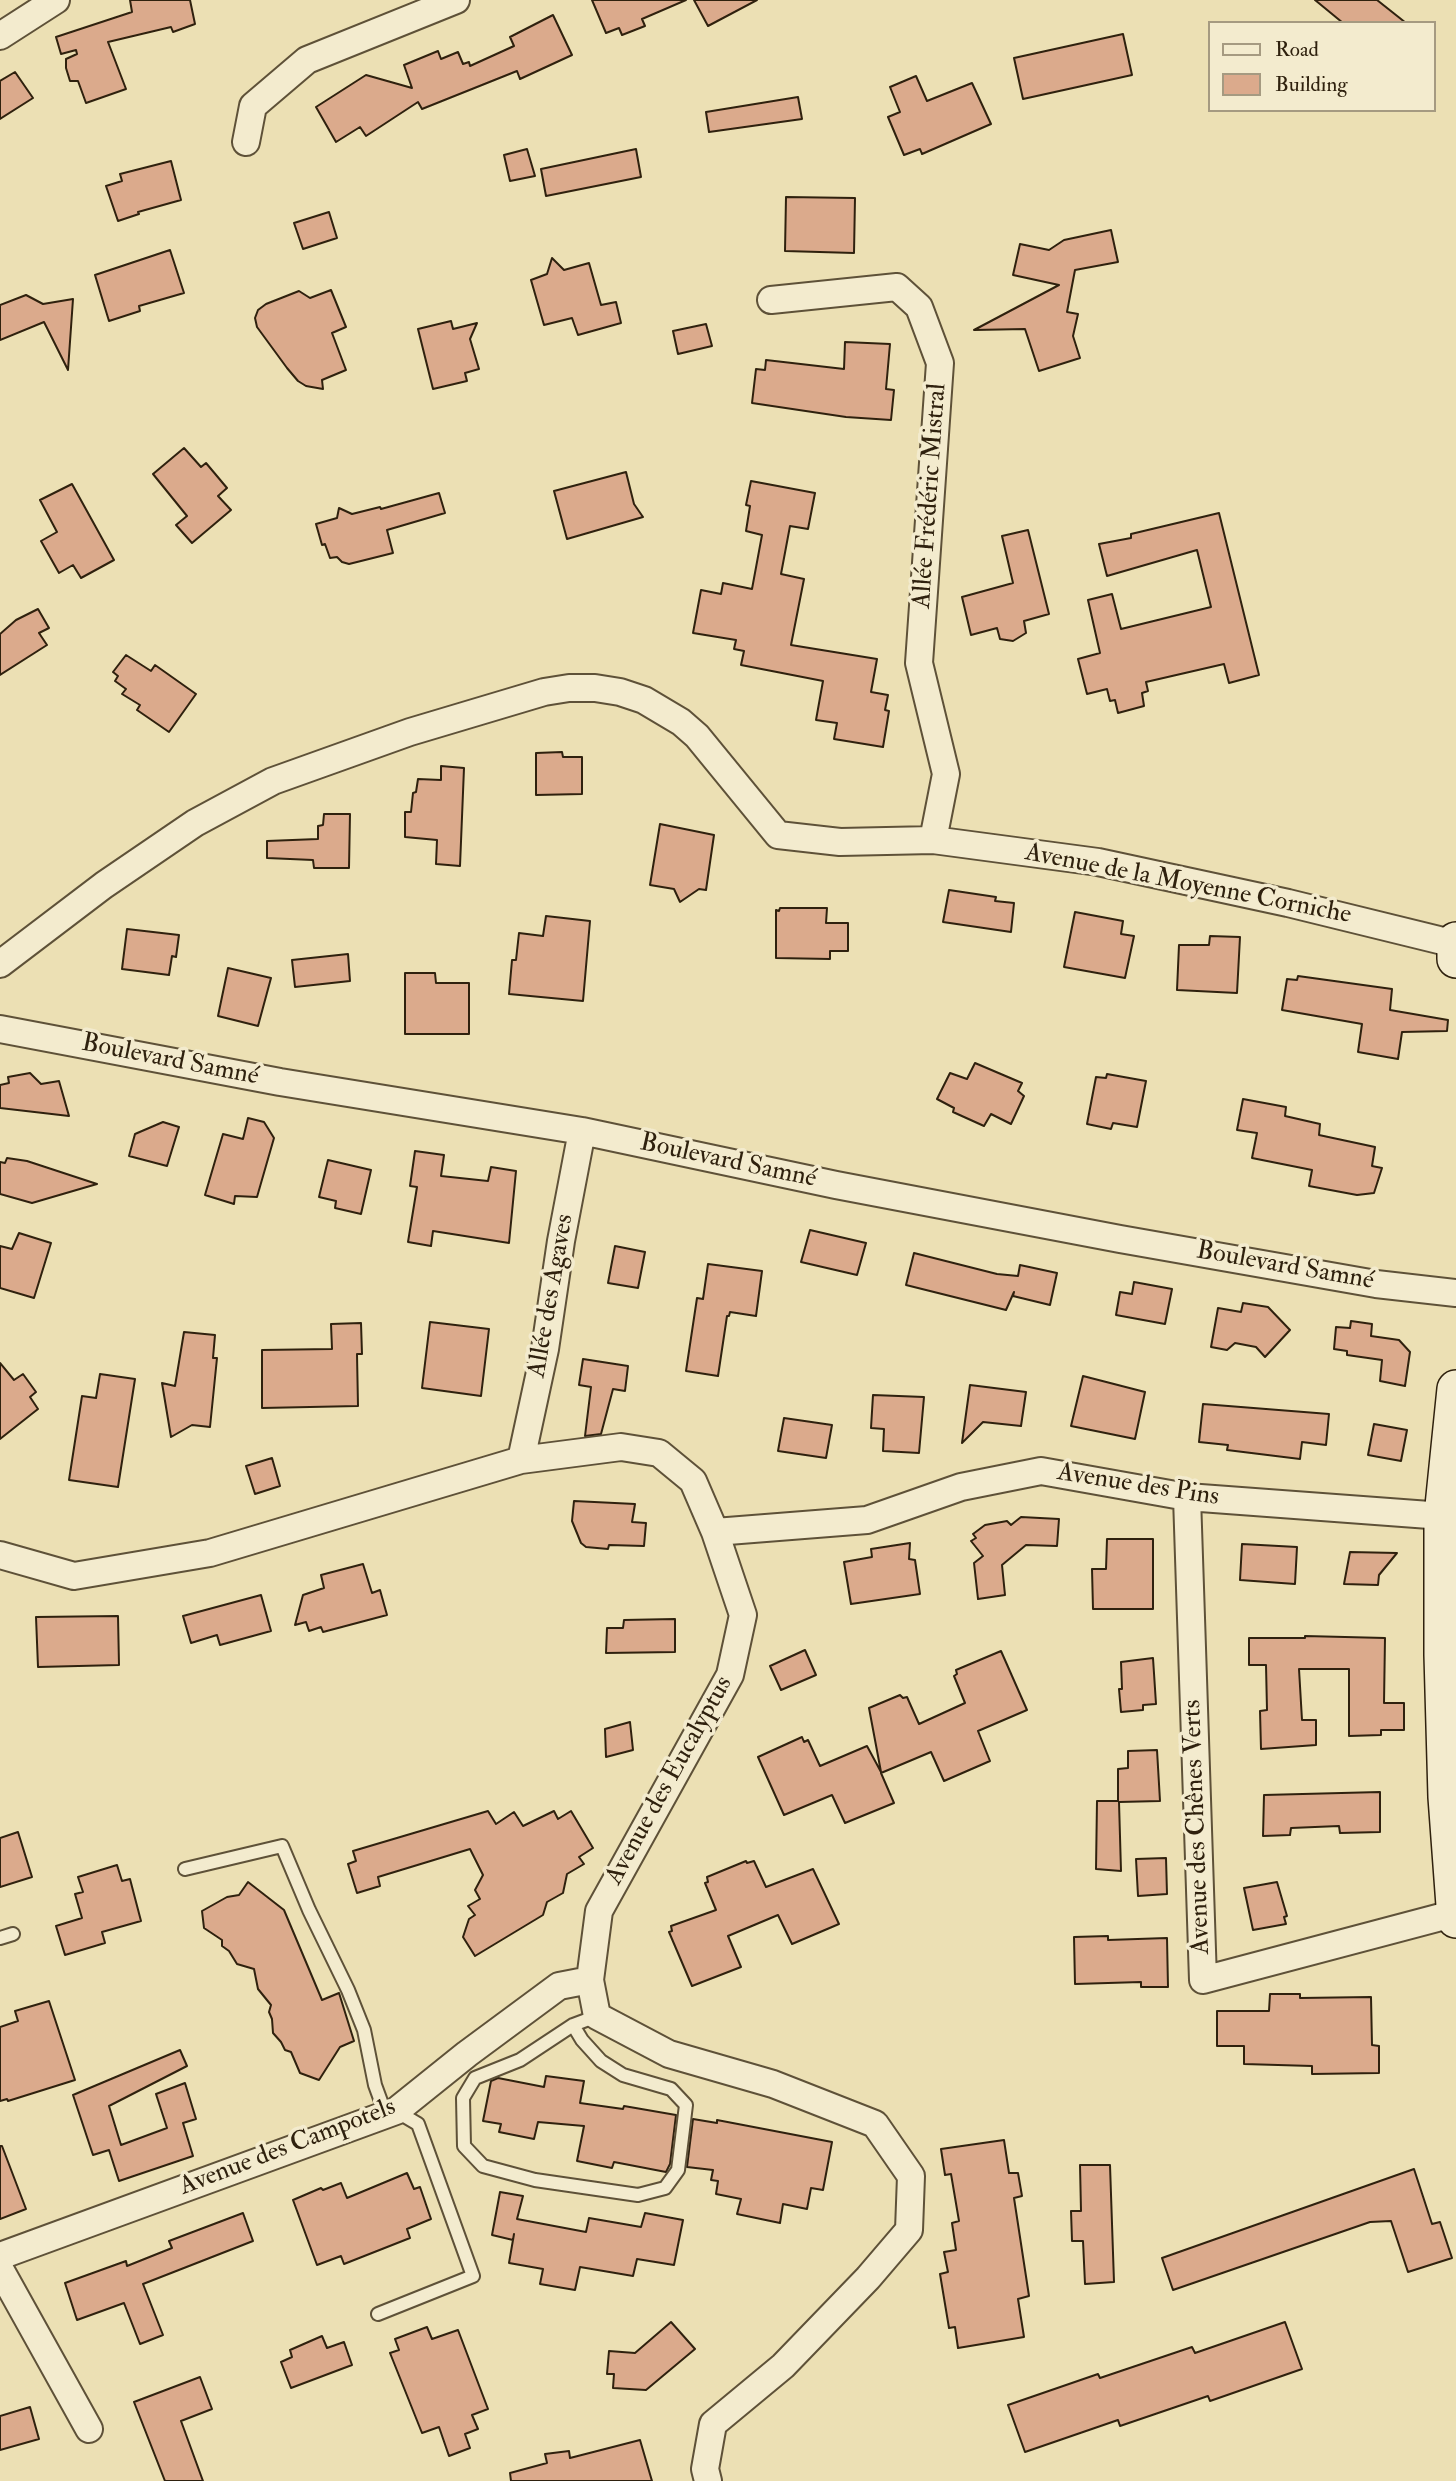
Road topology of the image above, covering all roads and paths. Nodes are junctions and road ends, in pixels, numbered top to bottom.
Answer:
1 (55, 0) edge
2 (456, 0) edge
3 (0, 36) edge
4 (246, 142) dead end
5 (771, 300) dead end
6 (933, 840) junction
7 (1456, 948) edge
8 (0, 964) edge
9 (0, 1029) edge
10 (582, 1130) junction
11 (1456, 1293) edge
12 (1456, 1389) edge
13 (521, 1460) junction
14 (1187, 1497) junction
15 (1443, 1516) junction
16 (715, 1532) junction
17 (0, 1555) edge
18 (1450, 1695) edge
19 (185, 1869) dead end
20 (1456, 1913) edge
21 (1456, 1919) edge
22 (13, 1934) dead end
23 (0, 1938) edge
24 (590, 1980) junction
25 (585, 2020) junction
26 (391, 2113) junction
27 (0, 2256) edge
28 (0, 2269) edge
29 (377, 2314) dead end
30 (89, 2429) dead end
31 (708, 2481) edge

1 - 3 street
2 - 4 street
5 - 6 street, Allée Frédéric Mistral
6 - 7 street, Avenue de la Moyenne Corniche
6 - 8 street, Avenue de la Moyenne Corniche
9 - 10 street, Boulevard Samné
10 - 11 street, Boulevard Samné
10 - 13 street, Allée des Agaves
12 - 15 street
13 - 16 street, Avenue des Eucalyptus
13 - 17 street, Avenue des Eucalyptus
14 - 15 street, Avenue des Pins
14 - 16 street, Avenue des Pins
14 - 20 street, Avenue des Chênes Verts
15 - 18 street
16 - 24 street, Avenue des Eucalyptus
18 - 20 street
19 - 26 lane
20 - 21 street
22 - 23 lane
24 - 25 street, Avenue des Eucalyptus
24 - 26 street, Avenue des Campotels
25 - 25 lane
25 - 31 street
26 - 27 street, Avenue des Campotels
26 - 29 lane
28 - 30 street

